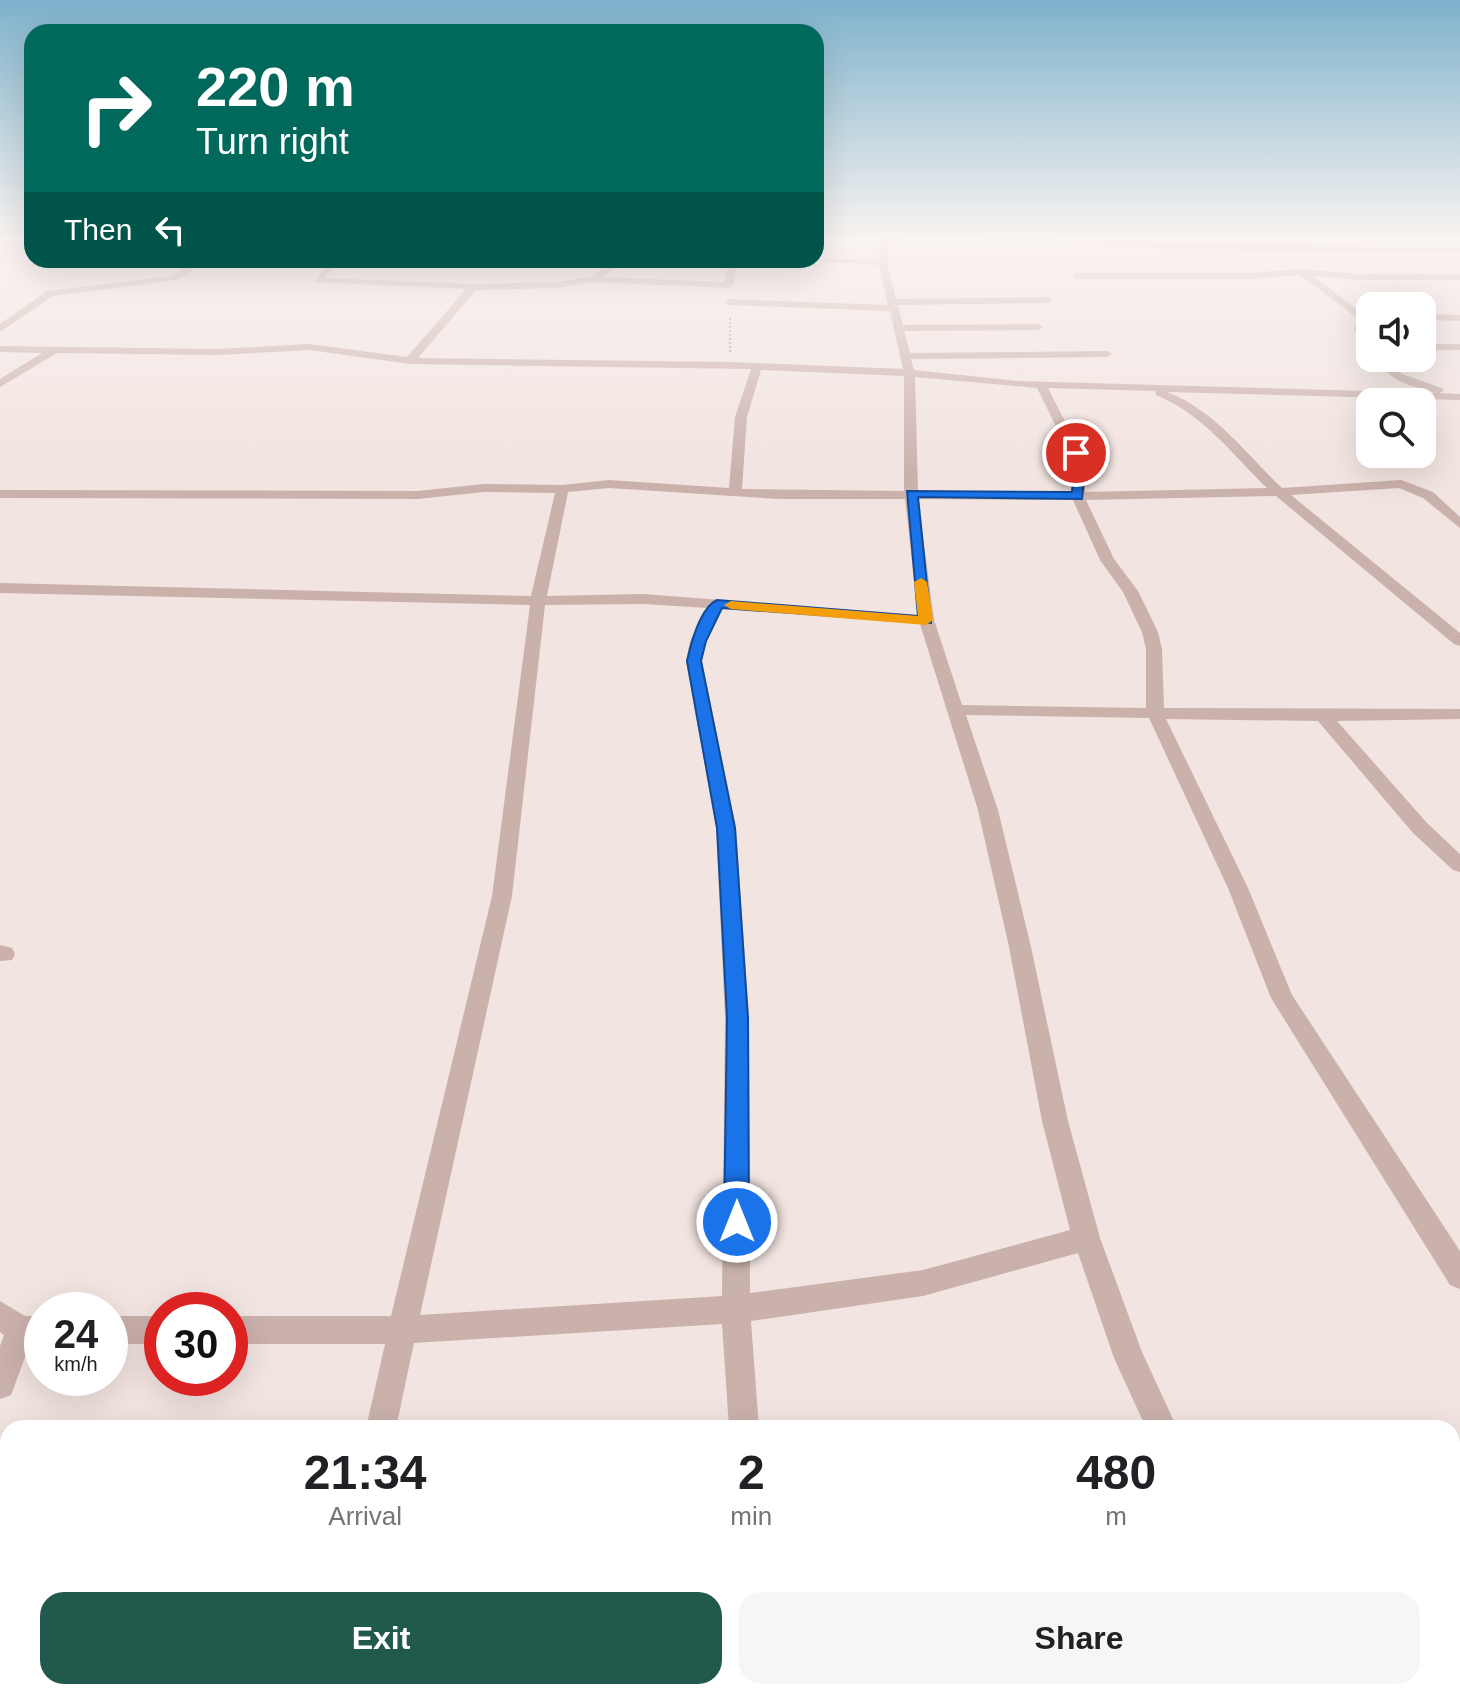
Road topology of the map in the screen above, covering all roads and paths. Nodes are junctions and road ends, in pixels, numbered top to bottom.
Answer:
1 (18, 315) edge
2 (449, 315) edge
3 (729, 315) edge
4 (896, 315) edge
5 (1436, 317) edge
6 (1460, 318) edge
7 (1038, 327) dead end
8 (899, 328) junction
9 (0, 329) edge
10 (1436, 347) edge
11 (1460, 347) edge
12 (0, 349) edge
13 (54, 350) junction
14 (1107, 354) dead end
15 (905, 356) junction
16 (410, 361) junction
17 (730, 365) junction
18 (757, 366) junction
19 (1390, 372) edge
20 (909, 373) junction
21 (0, 384) edge
22 (1041, 385) junction
23 (1140, 387) junction
24 (1458, 398) edge
25 (562, 489) junction
26 (1279, 492) junction
27 (735, 493) junction
28 (0, 494) edge
29 (911, 494) junction
30 (1078, 496) junction
31 (1460, 524) edge
32 (0, 588) edge
33 (538, 601) junction
34 (717, 604) junction
35 (926, 620) junction
36 (1460, 641) edge
37 (957, 710) junction
38 (1155, 713) junction
39 (1460, 714) edge
40 (1323, 716) junction
41 (1460, 865) edge
42 (1086, 1238) junction
43 (1460, 1276) edge
44 (736, 1309) junction
45 (21, 1325) edge
46 (248, 1330) edge
47 (403, 1330) junction
48 (0, 1384) edge
49 (383, 1420) edge
50 (743, 1420) edge
51 (1158, 1420) edge

1 - 9 street
2 - 16 street
3 - 17 path
4 - 8 street
5 - 6 street
7 - 8 street
8 - 15 street
10 - 11 street
12 - 13 street
13 - 16 street
13 - 21 street
14 - 15 street
15 - 20 street
16 - 17 street
17 - 18 street
18 - 20 street
18 - 27 street
19 - 24 street
20 - 22 street
20 - 29 street
22 - 23 street
22 - 30 street
23 - 24 street
23 - 26 street
25 - 27 street
25 - 28 street
25 - 33 street
26 - 30 street
26 - 31 street
26 - 36 street
27 - 29 street
29 - 30 street
29 - 35 street
30 - 38 street
32 - 33 street
33 - 34 street
33 - 47 street
34 - 35 street
34 - 44 street
35 - 37 street
37 - 38 street
37 - 42 street
38 - 40 street
38 - 43 street
39 - 40 street
40 - 41 street
42 - 44 street
42 - 51 street
44 - 47 street
44 - 50 street
45 - 48 street
46 - 47 street
47 - 49 street

